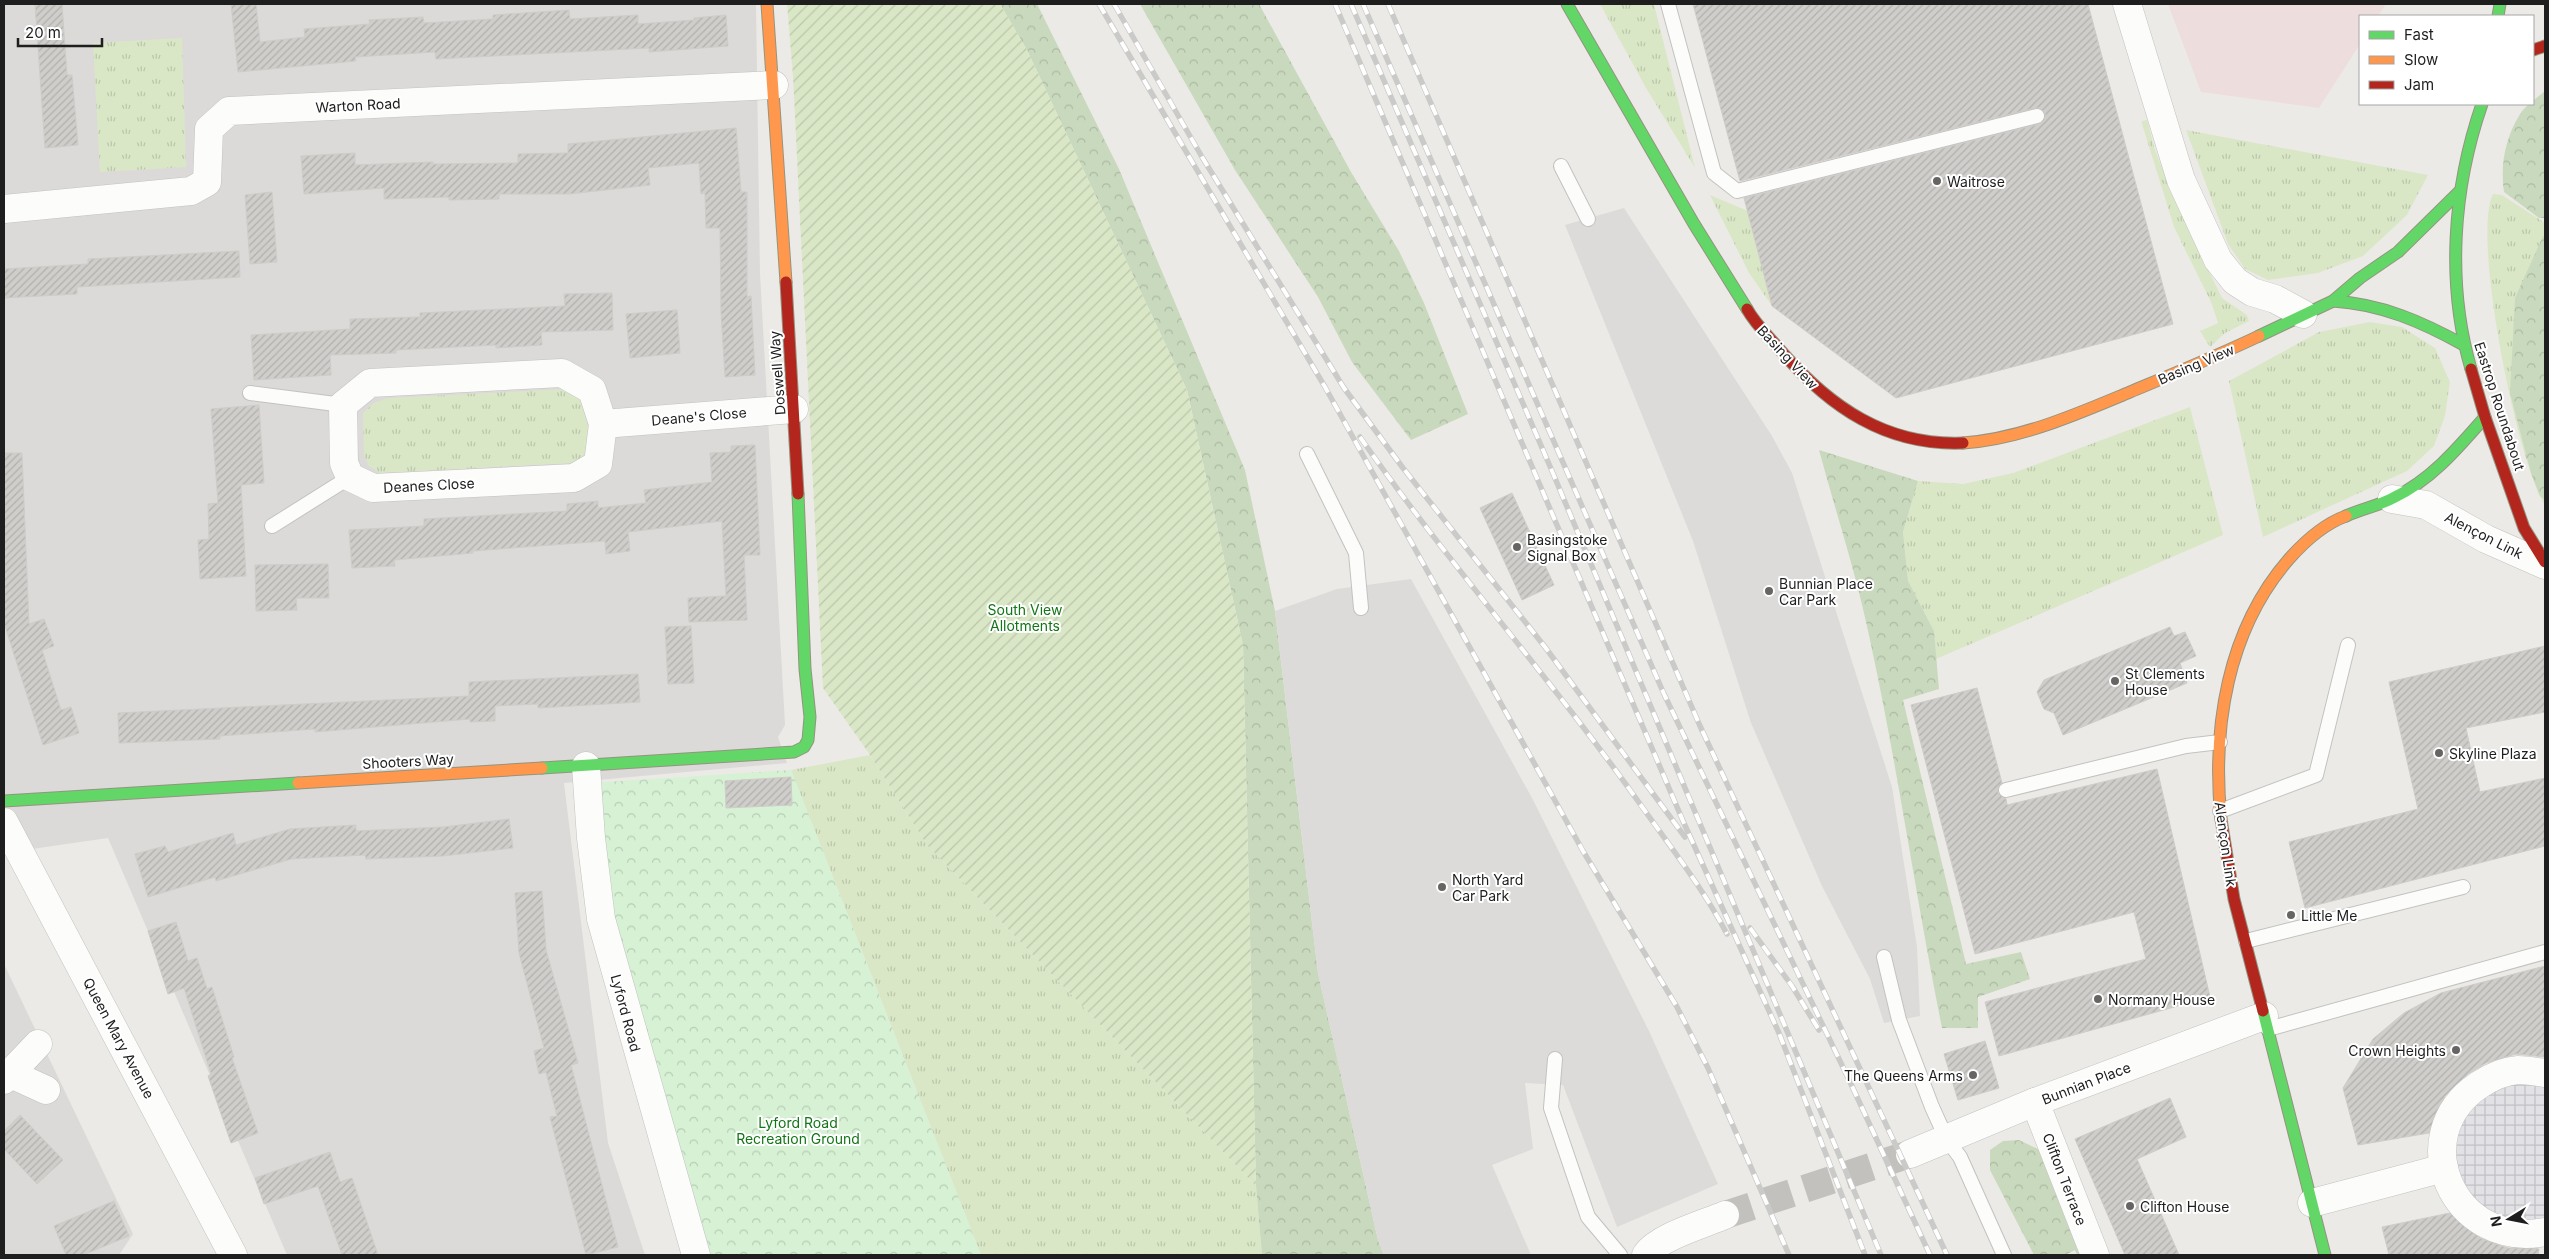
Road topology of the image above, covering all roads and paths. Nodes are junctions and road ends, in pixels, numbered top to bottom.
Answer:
1 (767, 4) edge
2 (1567, 4) edge
3 (1668, 4) edge
4 (2128, 4) edge
5 (774, 85) junction
6 (2482, 105) edge
7 (2037, 116) dead end
8 (1560, 166) dead end
9 (2458, 192) junction
10 (4, 209) edge
11 (1588, 219) dead end
12 (2333, 301) junction
13 (2303, 314) junction
14 (2464, 346) junction
15 (250, 393) dead end
16 (343, 405) junction
17 (794, 409) junction
18 (2485, 417) junction
19 (603, 424) junction
20 (1307, 454) dead end
21 (350, 478) junction
22 (2392, 499) junction
23 (272, 526) dead end
24 (2545, 564) edge
25 (1361, 608) dead end
26 (2348, 645) dead end
27 (808, 740) junction
28 (2220, 742) junction
29 (823, 751) dead end
30 (586, 766) junction
31 (2006, 790) dead end
32 (4, 801) edge
33 (2220, 811) junction
34 (4, 822) edge
35 (2463, 887) dead end
36 (2246, 941) junction
37 (2545, 952) edge
38 (1884, 957) dead end
39 (2266, 1022) junction
40 (38, 1044) dead end
41 (1555, 1059) dead end
42 (2545, 1073) edge
43 (7, 1077) edge
44 (46, 1090) dead end
45 (2035, 1102) junction
46 (1947, 1140) junction
47 (1910, 1154) tunnel mouth
48 (2444, 1168) junction
49 (2312, 1203) junction
50 (2545, 1232) edge
51 (233, 1255) edge
52 (696, 1255) edge
53 (1620, 1255) edge
54 (1646, 1255) edge
55 (1679, 1255) edge
56 (2004, 1255) edge
57 (2095, 1255) edge
58 (2325, 1255) edge

1 - 5 street, Doswell Way
2 - 13 street, Basing View
3 - 7 lane
4 - 13 street
5 - 10 street, Warton Road
5 - 17 street, Doswell Way
6 - 9 street, Eastrop Roundabout
8 - 11 lane
9 - 12 street, Basing View
9 - 14 street, Eastrop Roundabout
12 - 13 street, Basing View
12 - 14 street, Basing View
14 - 18 street, Eastrop Roundabout
15 - 16 lane
16 - 19 street, Deanes Close
16 - 21 street
17 - 19 street, Deane's Close
17 - 27 street, Doswell Way
18 - 22 street, Alençon Link
18 - 24 street, Eastrop Roundabout
19 - 21 street, Deanes Close
20 - 25 lane
21 - 23 lane
22 - 24 street, Alençon Link
22 - 28 street, Alençon Link
26 - 33 lane
27 - 29 lane
27 - 30 street, Shooters Way
28 - 31 lane
28 - 33 street, Alençon Link
30 - 32 street, Shooters Way
30 - 52 street, Lyford Road
33 - 36 street, Alençon Link
34 - 51 street, Queen Mary Avenue
35 - 36 lane
36 - 39 street, Alençon Link
37 - 39 lane
38 - 46 lane
39 - 45 street, Bunnian Place
39 - 49 street, Alençon Link
40 - 43 street
41 - 53 lane
42 - 48 street
43 - 44 street
45 - 46 street, Bunnian Place
45 - 57 street, Clifton Terrace
46 - 47 street, Bunnian Place
46 - 56 lane
48 - 49 street
48 - 50 street
49 - 58 street, Alençon Link
54 - 55 street

